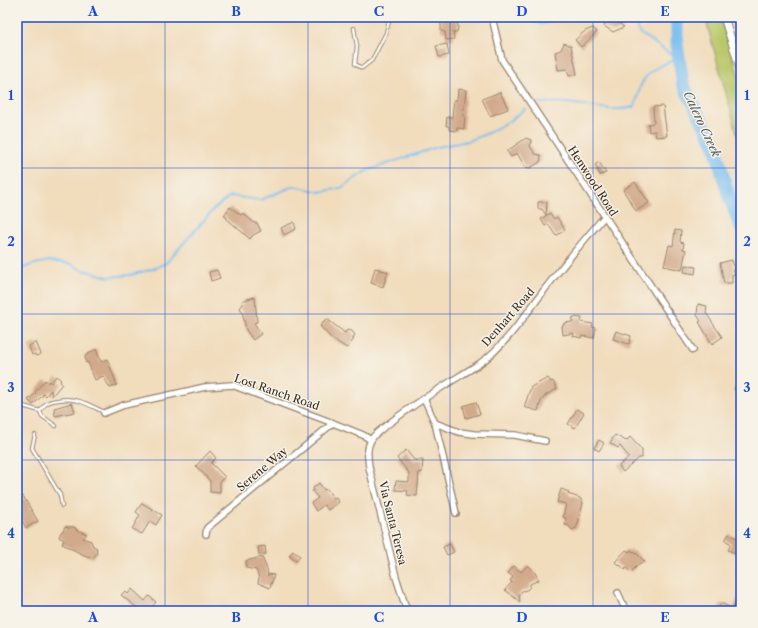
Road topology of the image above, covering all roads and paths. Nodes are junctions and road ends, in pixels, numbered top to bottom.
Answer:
1 (390, 17) edge
2 (492, 17) edge
3 (724, 17) edge
4 (354, 28) dead end
5 (741, 71) edge
6 (604, 216) junction
7 (693, 350) dead end
8 (424, 398) junction
9 (17, 409) edge
10 (40, 411) junction
11 (104, 413) joint
12 (334, 423) junction
13 (435, 423) junction
14 (56, 426) dead end
15 (34, 435) dead end
16 (371, 440) junction
17 (545, 441) dead end
18 (62, 506) dead end
19 (456, 513) dead end
20 (206, 534) dead end
21 (618, 593) dead end
22 (407, 611) edge
23 (626, 611) edge

1 - 4 lane
2 - 6 street, Henwood Road
3 - 5 street
6 - 7 street, Henwood Road
6 - 8 street, Denhart Road
8 - 13 street
8 - 16 street, Denhart Road
9 - 10 lane
10 - 11 lane
10 - 14 lane
11 - 12 street, Lost Ranch Road
12 - 16 street, Lost Ranch Road
12 - 20 street, Serene Way
13 - 17 street
13 - 19 street
15 - 18 lane
16 - 22 street, Via Santa Teresa
21 - 23 street

